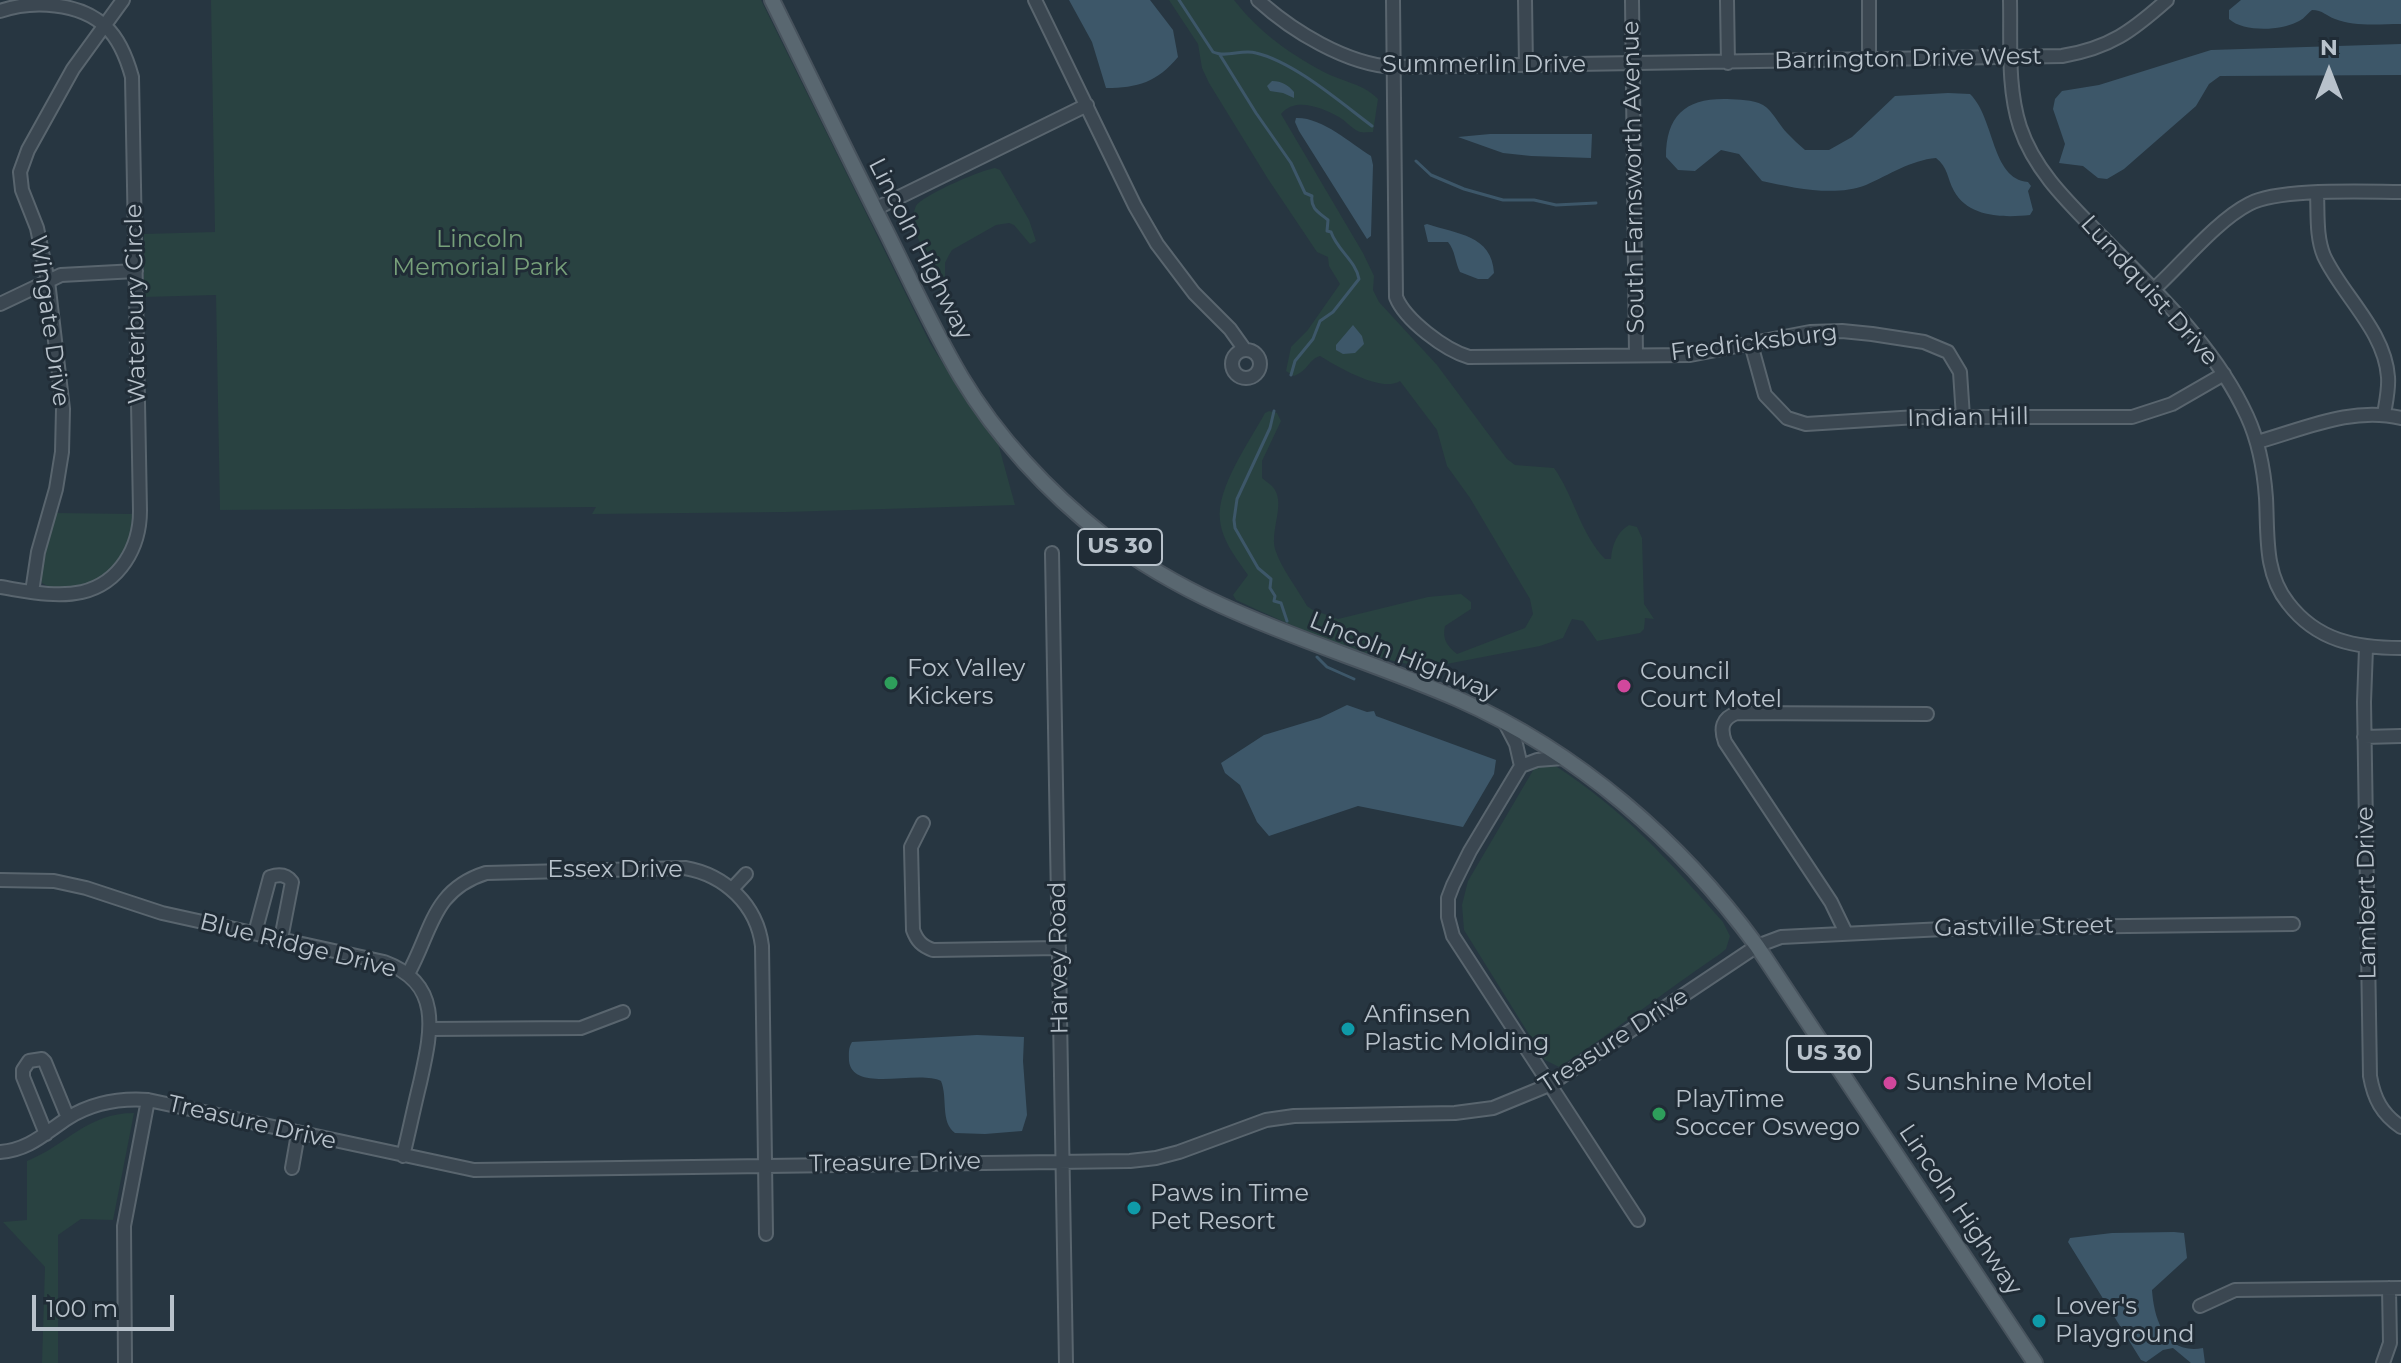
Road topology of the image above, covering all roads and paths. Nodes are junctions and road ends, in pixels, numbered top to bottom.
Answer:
1 (123, 0) edge
2 (772, 0) edge
3 (1035, 0) edge
4 (1258, 0) edge
5 (1393, 0) edge
6 (1525, 0) edge
7 (1632, 0) edge
8 (1727, 0) edge
9 (1869, 0) edge
10 (2010, 0) edge
11 (2167, 0) edge
12 (0, 11) edge
13 (106, 27) junction
14 (2011, 57) junction
15 (1869, 60) junction
16 (1728, 63) junction
17 (1633, 64) junction
18 (1526, 66) junction
19 (1393, 67) junction
20 (1087, 105) junction
21 (2401, 192) edge
22 (2317, 194) junction
23 (875, 209) junction
24 (136, 271) junction
25 (48, 281) junction
26 (2153, 290) junction
27 (0, 304) edge
28 (1751, 344) junction
29 (1245, 350) dead end
30 (1636, 355) junction
31 (2224, 374) junction
32 (2384, 414) junction
33 (1963, 417) junction
34 (2401, 418) edge
35 (2257, 442) junction
36 (1052, 553) dead end
37 (0, 587) edge
38 (32, 592) junction
39 (2366, 648) junction
40 (2401, 648) edge
41 (1927, 714) dead end
42 (1505, 723) junction
43 (2401, 736) edge
44 (2364, 737) junction
45 (1563, 758) junction
46 (1521, 766) junction
47 (923, 823) dead end
48 (746, 874) dead end
49 (0, 880) edge
50 (732, 889) junction
51 (2293, 924) dead end
52 (255, 933) junction
53 (1846, 933) junction
54 (281, 939) junction
55 (1757, 946) junction
56 (1059, 948) junction
57 (408, 974) junction
58 (623, 1012) dead end
59 (430, 1029) junction
60 (1549, 1085) junction
61 (148, 1100) junction
62 (68, 1118) junction
63 (2401, 1127) edge
64 (46, 1134) junction
65 (298, 1134) junction
66 (0, 1152) edge
67 (403, 1156) junction
68 (1062, 1160) junction
69 (765, 1165) junction
70 (292, 1168) dead end
71 (1638, 1220) dead end
72 (766, 1234) dead end
73 (2395, 1288) edge
74 (2200, 1306) dead end
75 (125, 1363) edge
76 (1066, 1363) edge
77 (2035, 1363) edge
78 (2383, 1363) edge

1 - 13 street, Wingate Drive
2 - 23 main road, Lincoln Highway / US 30
3 - 20 street
4 - 19 street, Summerlin Drive
5 - 19 street
6 - 18 street
7 - 17 street, South Farnsworth Avenue
8 - 16 street
9 - 15 street
10 - 14 street, Lundquist Drive
11 - 14 street, Barrington Drive West
12 - 13 street
13 - 24 street, Waterbury Circle
13 - 25 street, Wingate Drive
14 - 15 street, Barrington Drive West
14 - 26 street, Lundquist Drive
15 - 16 street, Barrington Drive West
16 - 17 street, Barrington Drive West
17 - 18 street, Summerlin Drive
17 - 30 street, South Farnsworth Avenue
18 - 19 street, Summerlin Drive
19 - 30 street, Fredricksburg
20 - 23 street
20 - 29 street
21 - 22 street
22 - 26 street
22 - 32 street
23 - 42 main road, Lincoln Highway / US 30
24 - 25 street
24 - 38 street, Waterbury Circle
25 - 27 street
25 - 38 street, Wingate Drive
26 - 31 street, Lundquist Drive
28 - 30 street, Fredricksburg
28 - 33 street, Indian Hill
28 - 33 street, Fredricksburg
31 - 33 street, Indian Hill
31 - 35 street, Lundquist Drive
32 - 34 street
32 - 35 street
35 - 39 street, Lundquist Drive
36 - 56 street, Harvey Road
37 - 38 street, Waterbury Circle
39 - 40 street, Lundquist Drive
39 - 44 street, Lambert Drive
41 - 53 street
42 - 45 main road, Lincoln Highway / US 30
42 - 46 street
43 - 44 street
44 - 63 street, Lambert Drive
45 - 46 street
45 - 55 main road, Lincoln Highway / US 30
46 - 60 street
47 - 56 street
48 - 50 street
49 - 52 street, Blue Ridge Drive
50 - 57 street, Essex Drive
50 - 69 street, Essex Drive
51 - 53 street, Gastville Street
52 - 54 street, Blue Ridge Drive
52 - 54 street
53 - 55 street, Gastville Street
54 - 57 street, Blue Ridge Drive
55 - 60 street, Treasure Drive
55 - 77 main road, Lincoln Highway / US 30
56 - 68 street, Harvey Road
57 - 59 street, Blue Ridge Drive
58 - 59 street
59 - 67 street, Blue Ridge Drive
60 - 68 street, Treasure Drive
60 - 71 street
61 - 62 street, Treasure Drive
61 - 65 street, Treasure Drive
61 - 75 street
62 - 64 street, Treasure Drive
62 - 64 street
64 - 66 street, Treasure Drive
65 - 67 street, Treasure Drive
65 - 70 street
67 - 69 street, Treasure Drive
68 - 69 street, Treasure Drive
68 - 76 street, Harvey Road
69 - 72 street, Essex Drive
73 - 74 street
73 - 78 street

